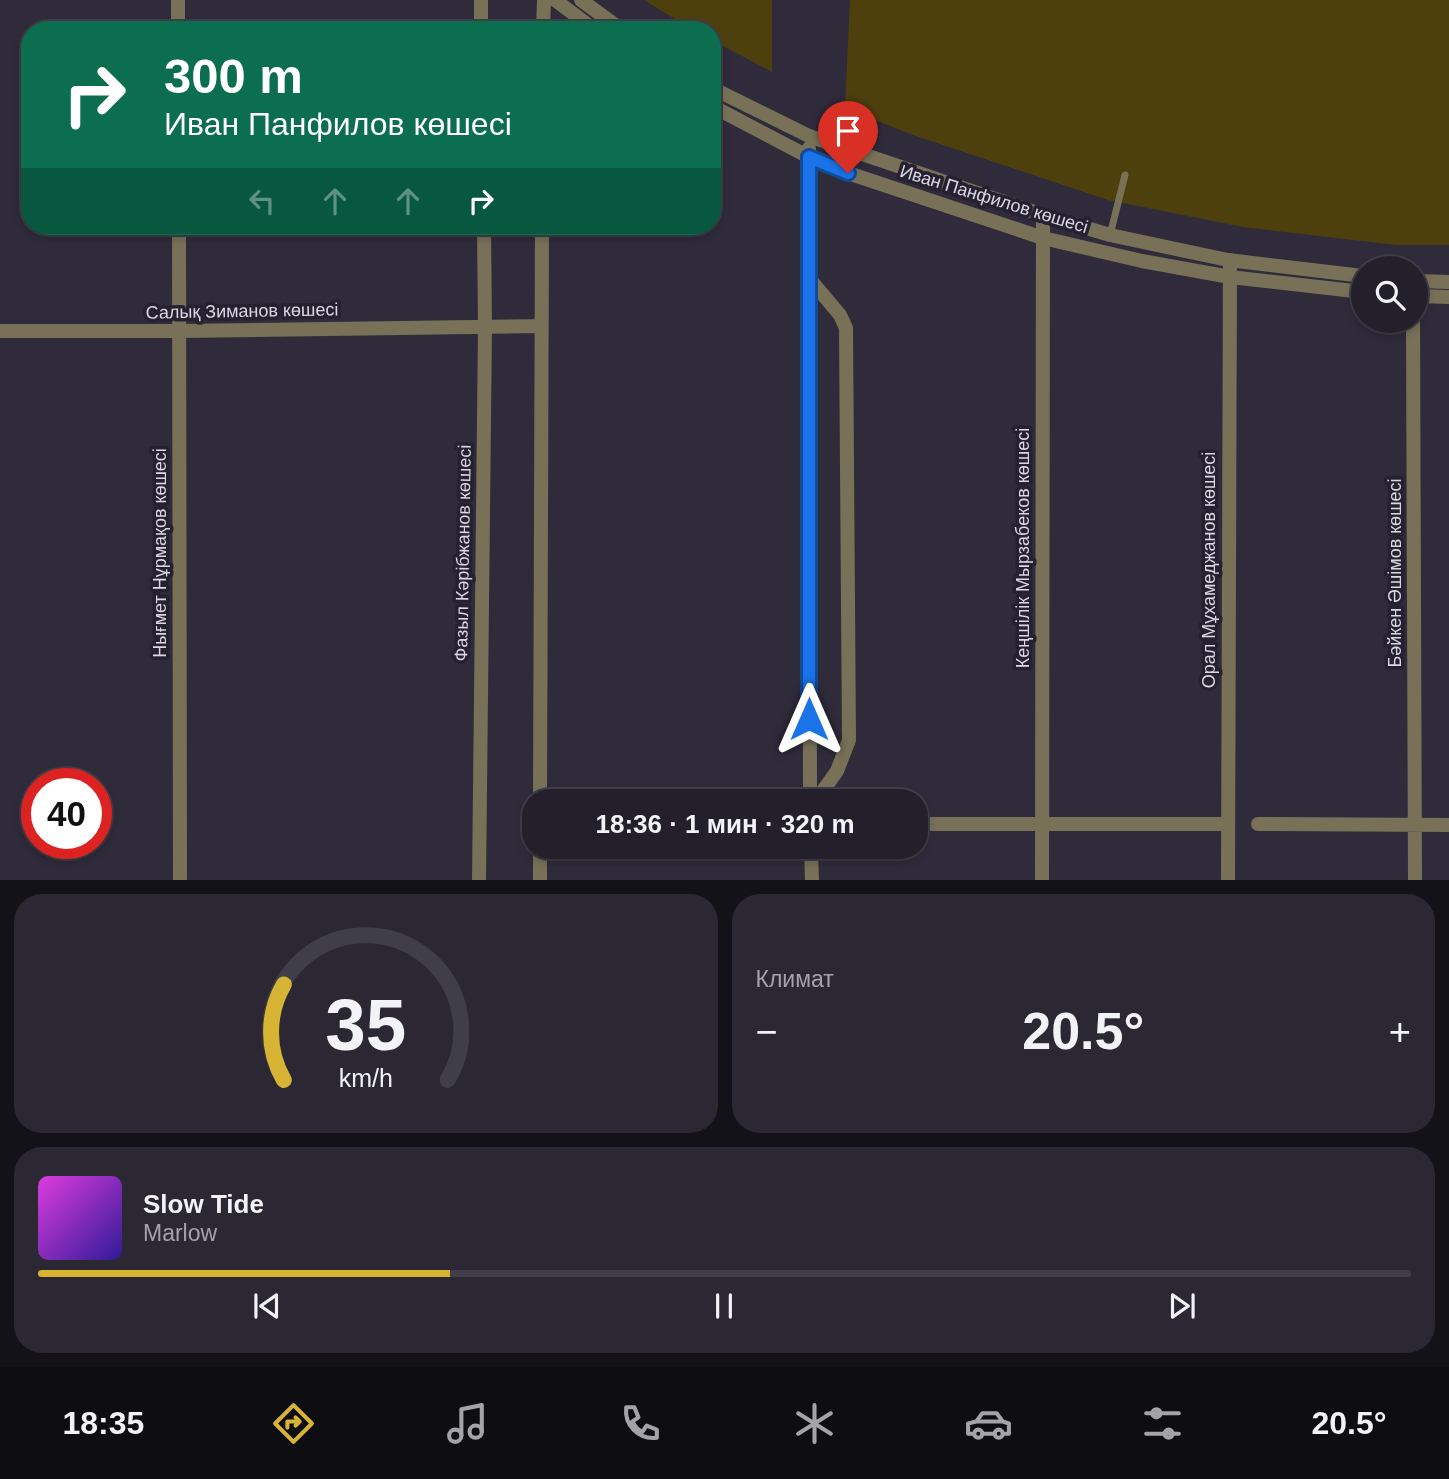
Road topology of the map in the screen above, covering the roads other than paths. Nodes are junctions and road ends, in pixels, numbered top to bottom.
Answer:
1 (178, 0) edge
2 (481, 0) edge
3 (544, 0) edge
4 (555, 0) edge
5 (581, 0) edge
6 (178, 21) edge
7 (481, 21) edge
8 (543, 21) edge
9 (583, 21) edge
10 (610, 21) edge
11 (721, 92) edge
12 (721, 111) edge
13 (809, 136) junction
14 (809, 157) junction
15 (1125, 175) dead end
16 (1043, 215) junction
17 (179, 235) edge
18 (484, 235) edge
19 (541, 235) edge
20 (1110, 235) junction
21 (1043, 238) junction
22 (1230, 260) junction
23 (1351, 275) edge
24 (808, 276) junction
25 (1230, 277) junction
26 (1428, 281) edge
27 (1449, 282) edge
28 (1351, 291) edge
29 (1428, 296) edge
30 (1449, 297) edge
31 (541, 326) junction
32 (485, 327) junction
33 (0, 331) edge
34 (179, 331) junction
35 (1413, 333) edge
36 (540, 789) edge
37 (812, 789) edge
38 (822, 789) edge
39 (928, 824) edge
40 (1228, 824) junction
41 (1258, 824) dead end
42 (1042, 825) junction
43 (1414, 825) junction
44 (1449, 825) edge
45 (540, 859) edge
46 (811, 859) edge
47 (180, 880) edge
48 (479, 880) edge
49 (540, 880) edge
50 (811, 880) edge
51 (1042, 880) edge
52 (1228, 880) edge
53 (1415, 880) edge

1 - 6 street
2 - 7 street
3 - 8 street
4 - 9 street
5 - 10 street
11 - 13 street, Иван Панфилов көшесі
12 - 14 street, Иван Панфилов көшесі
13 - 14 street
13 - 16 street, Иван Панфилов көшесі
14 - 21 street, Иван Панфилов көшесі
14 - 24 street
15 - 20 lane
16 - 20 street, Иван Панфилов көшесі
16 - 21 street, Кеңшілік Мырзабеков көшесі
17 - 34 street, Нығмет Нұрмақов көшесі
18 - 32 street, Фазыл Кәрібжанов көшесі
19 - 31 street
20 - 22 street, Иван Панфилов көшесі
21 - 25 street, Иван Панфилов көшесі
21 - 42 street, Кеңшілік Мырзабеков көшесі
22 - 23 street, Иван Панфилов көшесі
22 - 25 street, Орал Мұхамеджанов көшесі
24 - 37 street
24 - 38 street
25 - 28 street, Иван Панфилов көшесі
25 - 40 street, Орал Мұхамеджанов көшесі
26 - 27 street
29 - 30 street
31 - 32 street, Салық Зиманов көшесі
31 - 36 street
32 - 34 street, Салық Зиманов көшесі
32 - 48 street, Фазыл Кәрібжанов көшесі
33 - 34 street, Салық Зиманов көшесі
34 - 47 street, Нығмет Нұрмақов көшесі
35 - 43 street, Бәйкен Әшімов көшесі
39 - 42 street
40 - 42 street
40 - 52 street, Орал Мұхамеджанов көшесі
41 - 43 street
42 - 51 street, Кеңшілік Мырзабеков көшесі
43 - 44 street
43 - 53 street, Бәйкен Әшімов көшесі
45 - 49 street
46 - 50 street

